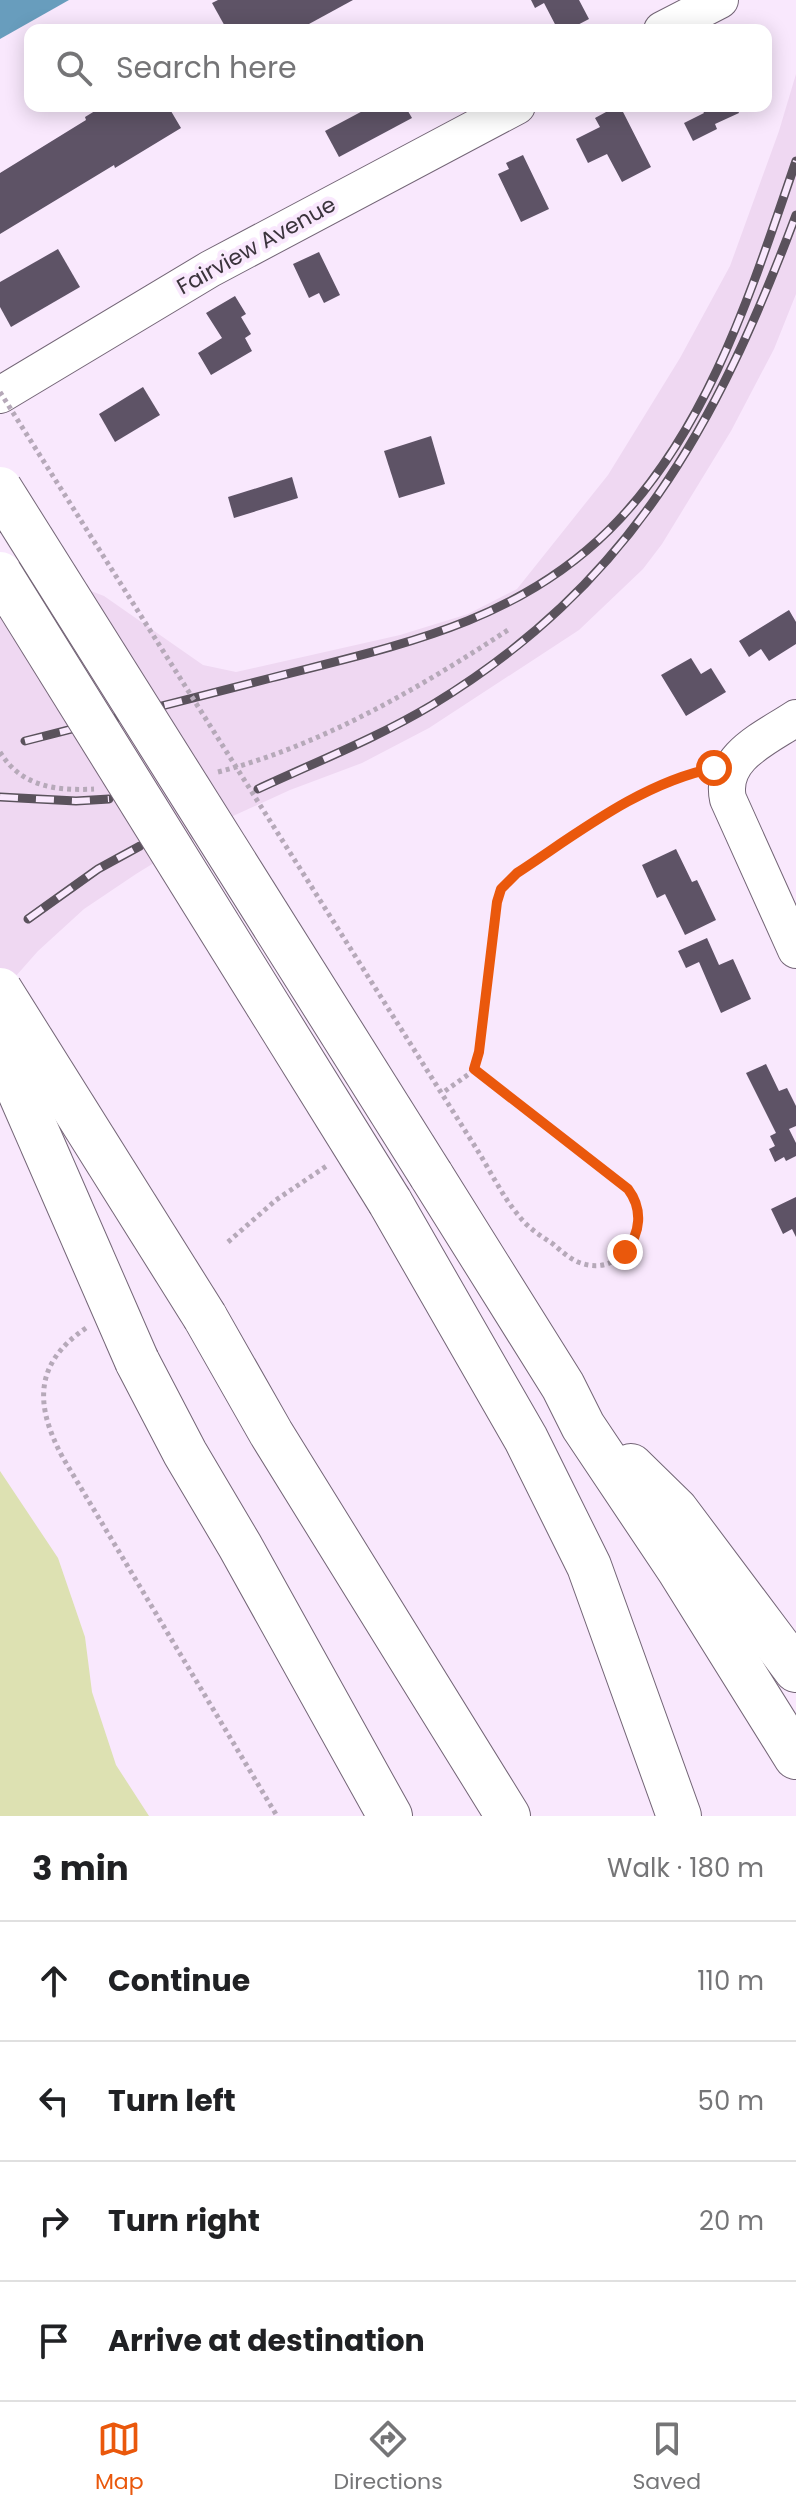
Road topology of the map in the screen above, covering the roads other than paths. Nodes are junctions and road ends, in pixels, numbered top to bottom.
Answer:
1 (720, 0) edge
2 (674, 24) edge
3 (506, 112) edge
4 (0, 393) edge
5 (0, 489) edge
6 (0, 574) edge
7 (796, 718) edge
8 (796, 950) edge
9 (0, 990) edge
10 (0, 1047) edge
11 (583, 1426) junction
12 (240, 1546) junction
13 (796, 1670) edge
14 (796, 1757) edge
15 (390, 1816) edge
16 (413, 1816) edge
17 (508, 1816) edge
18 (679, 1816) edge

1 - 2 street
3 - 4 street, Fairview Avenue
5 - 11 highway, bridge
6 - 18 highway, bridge
7 - 8 street
9 - 17 highway, bridge
10 - 12 highway, bridge
11 - 13 highway
11 - 14 highway
12 - 15 highway
12 - 16 highway

